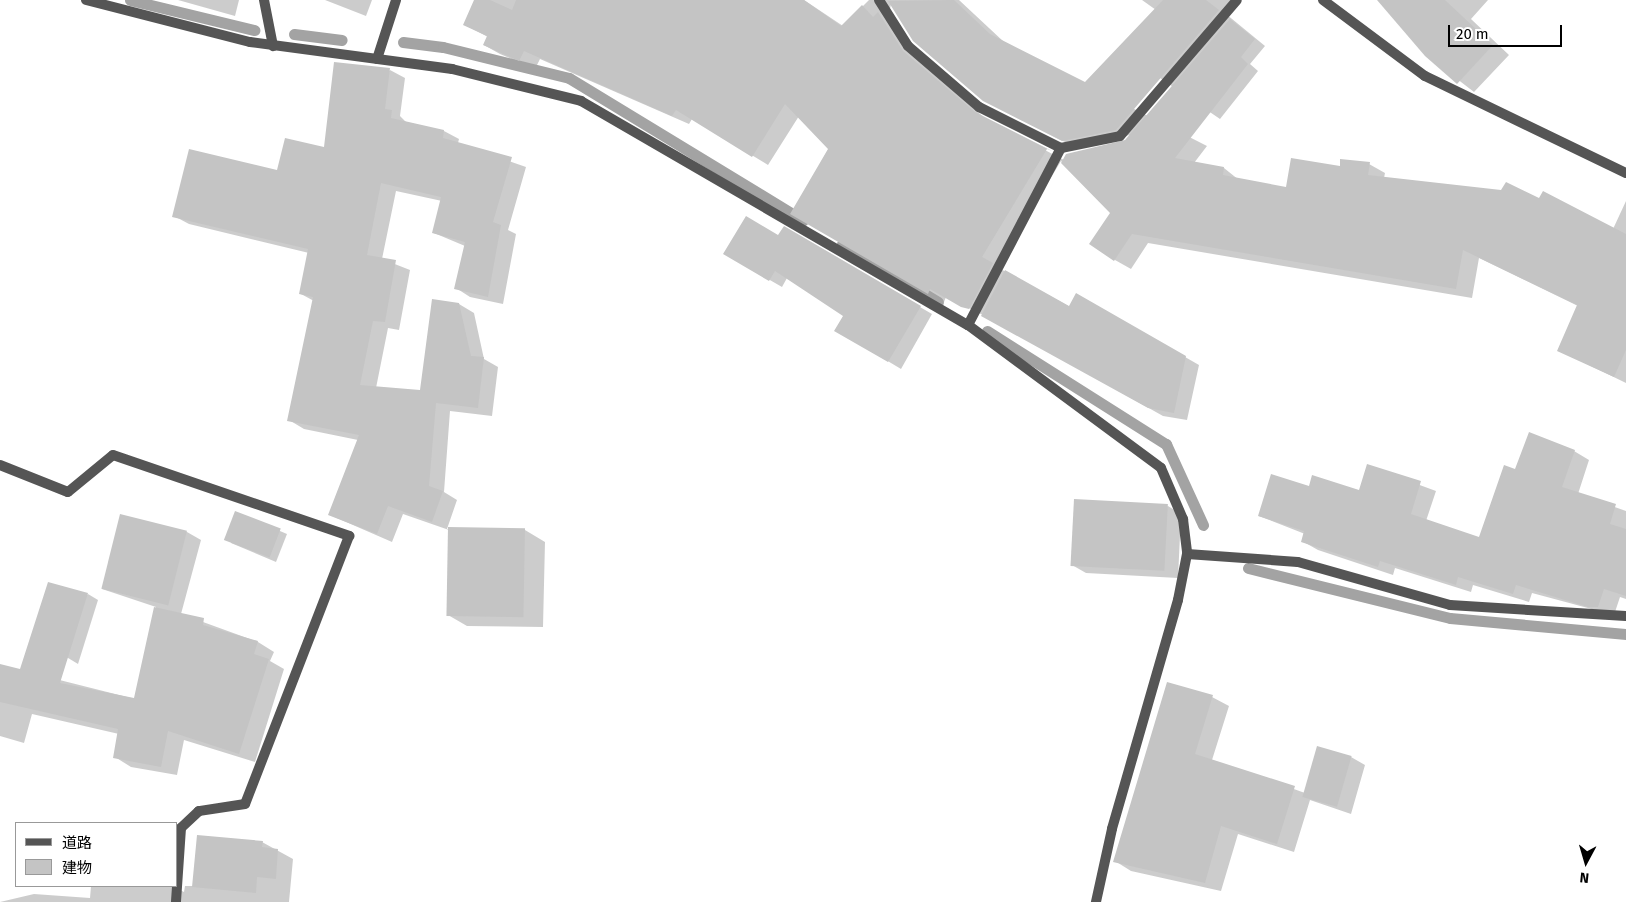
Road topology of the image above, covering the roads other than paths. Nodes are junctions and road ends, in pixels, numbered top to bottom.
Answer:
1 (86, 0) edge
2 (264, 0) edge
3 (396, 0) edge
4 (879, 0) edge
5 (1238, 0) edge
6 (1323, 0) edge
7 (273, 46) junction
8 (377, 59) junction
9 (1061, 148) junction
10 (1626, 173) edge
11 (968, 325) junction
12 (0, 465) edge
13 (1187, 554) junction
14 (1626, 616) edge
15 (178, 872) edge
16 (177, 887) edge
17 (176, 902) edge
18 (1096, 902) edge

1 - 7 street
2 - 7 street
3 - 8 street
4 - 9 street
5 - 9 street
6 - 10 street
7 - 8 street
8 - 11 street
9 - 11 street
11 - 13 street
12 - 15 street
13 - 14 street
13 - 18 street
16 - 17 street

